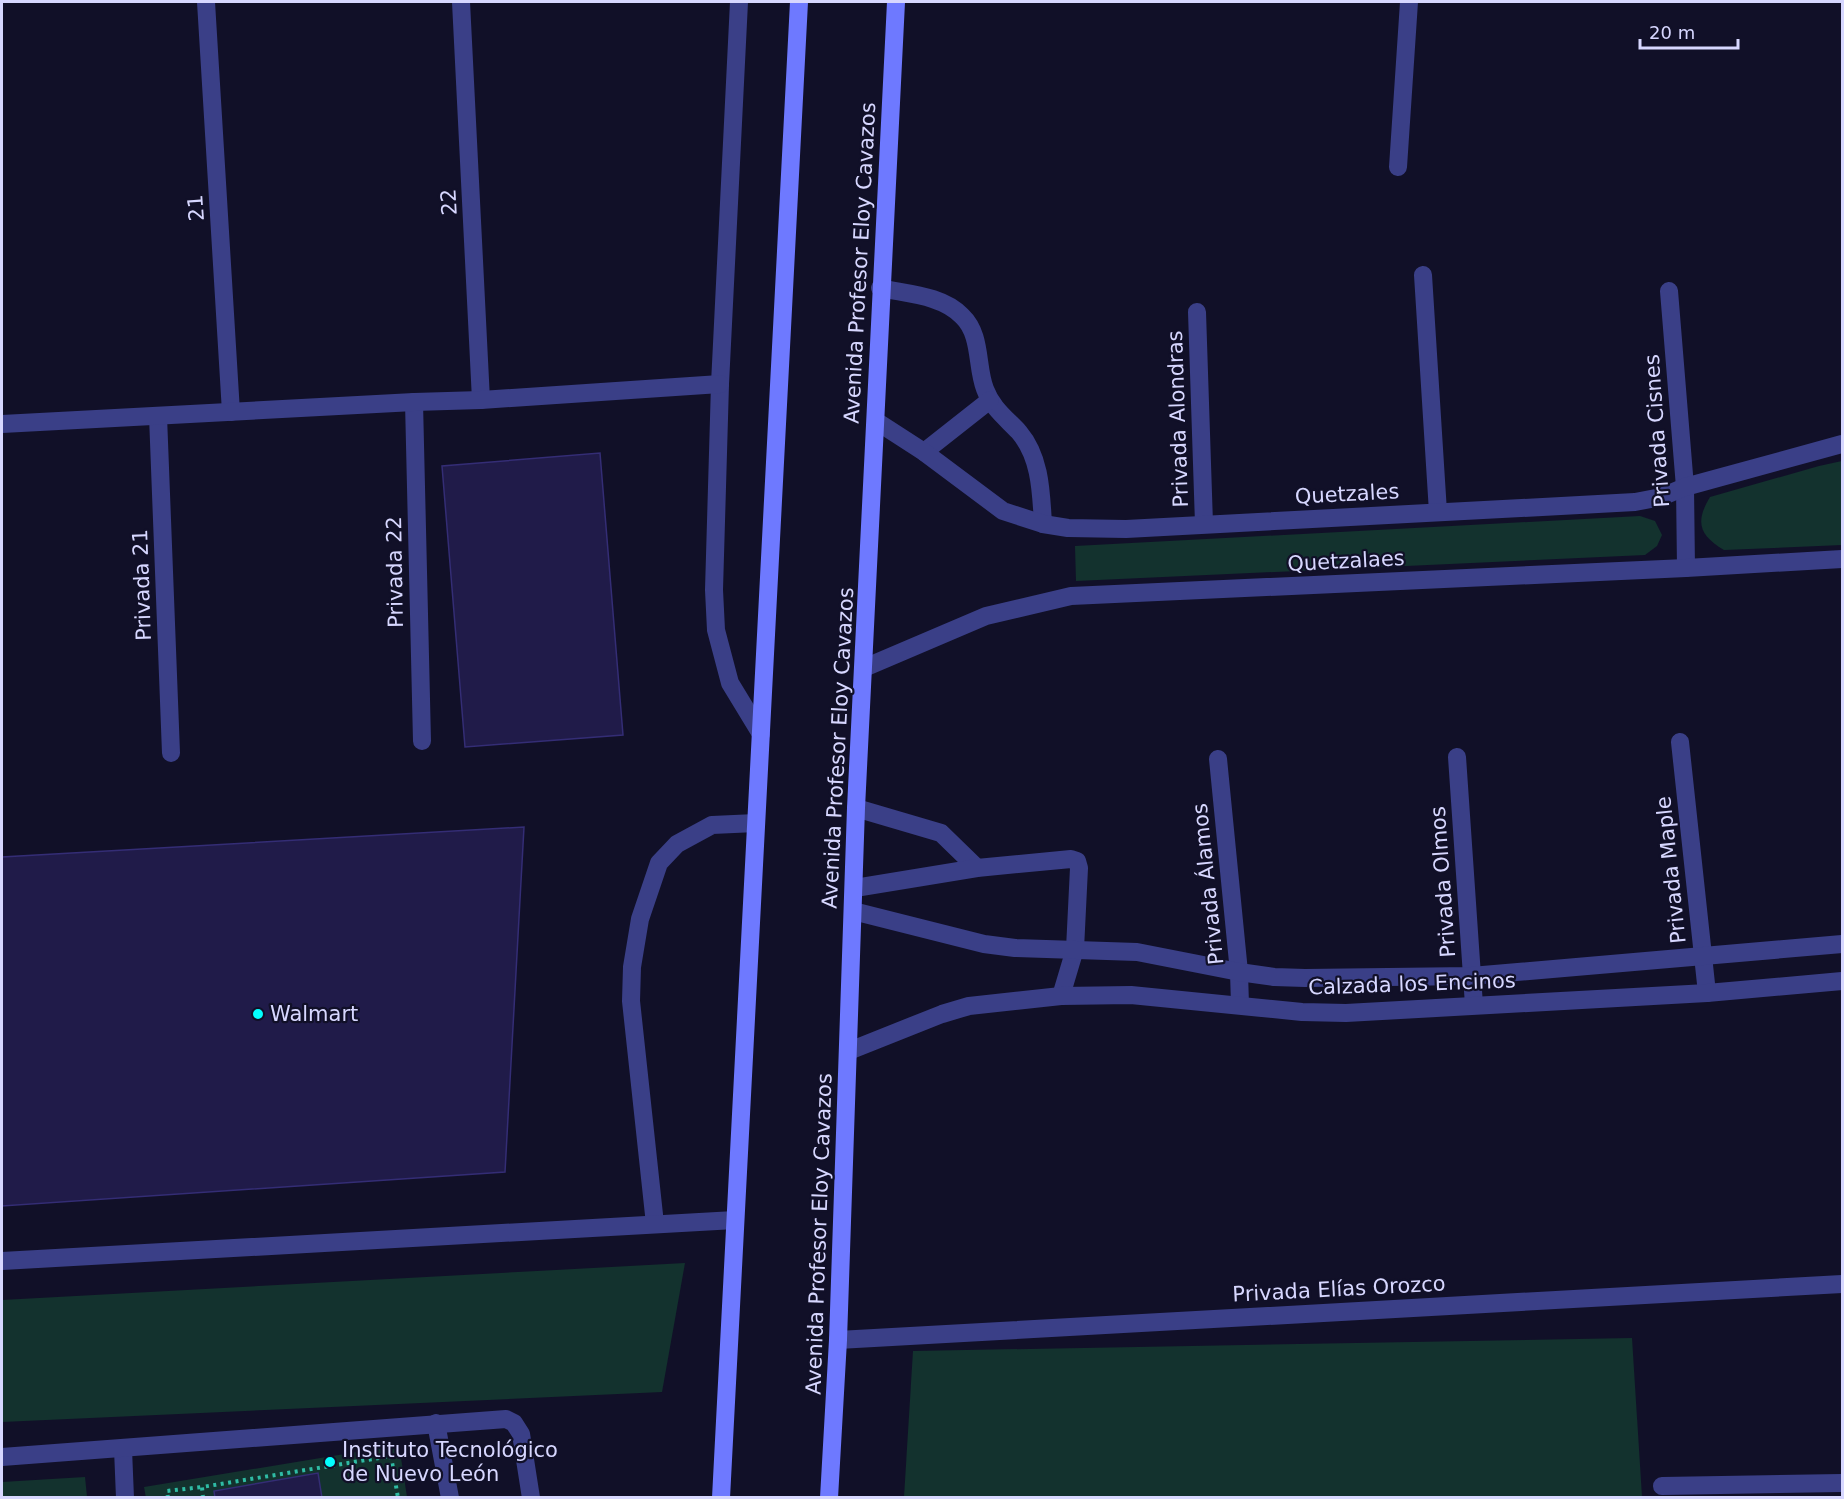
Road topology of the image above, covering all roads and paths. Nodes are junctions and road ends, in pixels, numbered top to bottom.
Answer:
1 (206, 2) edge
2 (461, 2) edge
3 (739, 2) edge
4 (799, 2) edge
5 (896, 2) edge
6 (1409, 2) edge
7 (1398, 167) dead end
8 (1423, 275) dead end
9 (880, 288) junction
10 (1669, 291) dead end
11 (1197, 312) dead end
12 (720, 384) junction
13 (481, 400) junction
14 (990, 400) junction
15 (414, 402) junction
16 (231, 412) junction
17 (158, 416) junction
18 (876, 421) junction
19 (2, 424) edge
20 (1842, 444) edge
21 (924, 452) junction
22 (1685, 486) junction
23 (1438, 512) junction
24 (1204, 524) junction
25 (1043, 525) junction
26 (1842, 559) edge
27 (1686, 568) junction
28 (864, 668) junction
29 (761, 734) junction
30 (422, 741) dead end
31 (1680, 742) dead end
32 (171, 753) dead end
33 (1457, 757) dead end
34 (1218, 759) dead end
35 (856, 807) junction
36 (756, 822) junction
37 (976, 868) junction
38 (855, 888) junction
39 (853, 911) junction
40 (1842, 944) edge
41 (1075, 949) junction
42 (1702, 958) junction
43 (1239, 972) junction
44 (1471, 976) junction
45 (1842, 981) edge
46 (1707, 993) junction
47 (1061, 996) junction
48 (1240, 1005) junction
49 (1474, 1005) junction
50 (849, 1051) junction
51 (735, 1220) junction
52 (655, 1224) junction
53 (2, 1261) edge
54 (1842, 1284) edge
55 (838, 1340) junction
56 (436, 1423) junction
57 (123, 1449) junction
58 (2, 1457) edge
59 (1842, 1484) edge
60 (202, 1486) junction
61 (1662, 1486) dead end
62 (1778, 1491) edge
63 (124, 1497) edge
64 (168, 1497) edge
65 (203, 1497) edge
66 (398, 1497) edge
67 (450, 1497) edge
68 (531, 1497) edge
69 (721, 1497) edge
70 (829, 1497) edge

1 - 16 street, 21
2 - 13 street, 22
3 - 12 street
4 - 29 main road
5 - 9 main road, Avenida Profesor Eloy Cavazos
6 - 7 street
8 - 23 street
9 - 14 street
9 - 18 main road, Avenida Profesor Eloy Cavazos
10 - 22 street, Privada Cisnes
11 - 24 street, Privada Alondras
12 - 13 street
12 - 29 street
13 - 15 street
14 - 21 street
14 - 25 street
15 - 16 street
15 - 30 street, Privada 22
16 - 17 street
17 - 19 street
17 - 32 street, Privada 21
18 - 21 street, Quetzales
18 - 28 main road, Avenida Profesor Eloy Cavazos
20 - 22 street, Quetzales
21 - 25 street, Quetzales
22 - 23 street, Quetzales
22 - 27 street, Privada Cisnes
23 - 24 street, Quetzales
24 - 25 street, Quetzales
26 - 27 street, Quetzalaes
27 - 28 street, Quetzalaes
28 - 35 main road, Avenida Profesor Eloy Cavazos
29 - 36 main road
31 - 42 street, Privada Maple
33 - 44 street, Privada Olmos
34 - 43 street, Privada Álamos
35 - 37 street
35 - 38 main road, Avenida Profesor Eloy Cavazos
36 - 51 main road
36 - 52 street
37 - 38 street
37 - 41 street
38 - 39 main road, Avenida Profesor Eloy Cavazos
39 - 41 street, Calzada los Encinos
39 - 50 main road, Avenida Profesor Eloy Cavazos
40 - 42 street, Calzada los Encinos
41 - 43 street, Calzada los Encinos
41 - 47 street
42 - 44 street, Calzada los Encinos
42 - 46 street, Privada Maple
43 - 44 street, Calzada los Encinos
43 - 48 street, Privada Álamos
44 - 49 street, Privada Olmos
45 - 46 street, Calzada los Encinos
46 - 49 street, Calzada los Encinos
47 - 48 street, Calzada los Encinos
47 - 50 street, Calzada los Encinos
48 - 49 street, Calzada los Encinos
50 - 55 main road, Avenida Profesor Eloy Cavazos
51 - 52 street
51 - 69 main road
52 - 53 street
54 - 55 street, Privada Elías Orozco
55 - 70 main road, Avenida Profesor Eloy Cavazos
56 - 57 street
56 - 67 street
56 - 68 street
57 - 58 street
57 - 63 street
59 - 62 street
60 - 64 path
60 - 65 path
60 - 66 path
61 - 62 street

